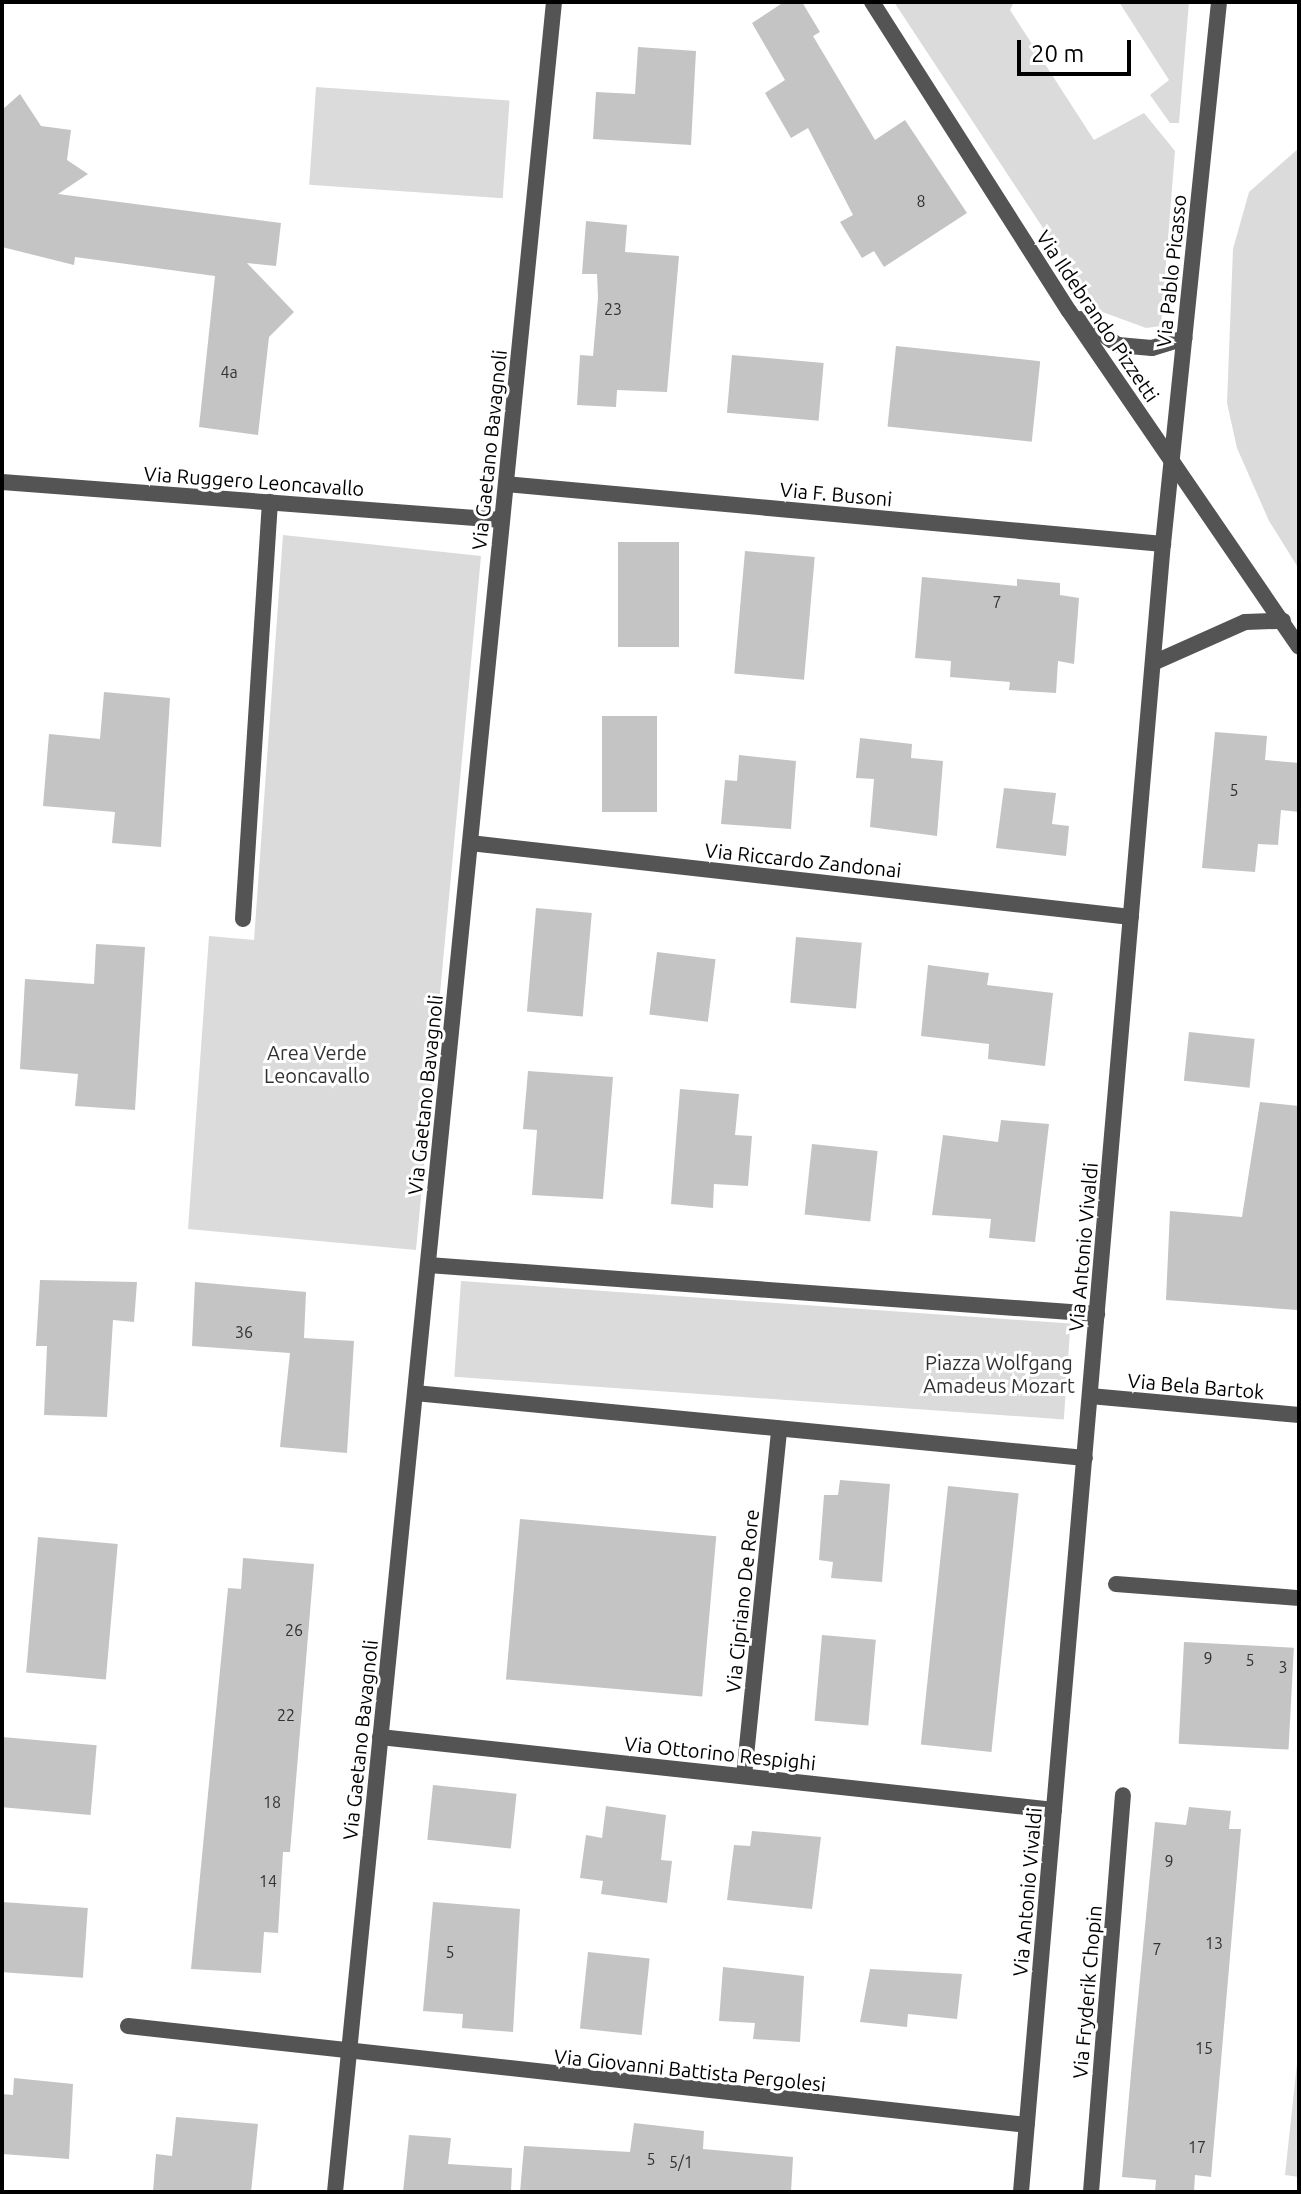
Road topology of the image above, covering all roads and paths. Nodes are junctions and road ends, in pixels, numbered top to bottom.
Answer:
1 (554, 2) edge
2 (872, 2) edge
3 (1219, 2) edge
4 (1069, 311) junction
5 (1184, 338) junction
6 (1172, 460) junction
7 (2, 482) edge
8 (506, 484) junction
9 (270, 502) junction
10 (502, 520) junction
11 (1163, 544) junction
12 (1283, 621) junction
13 (1299, 647) edge
14 (1153, 663) junction
15 (470, 843) junction
16 (1131, 917) junction
17 (243, 919) dead end
18 (428, 1265) junction
19 (1097, 1314) junction
20 (415, 1393) junction
21 (1090, 1396) junction
22 (1299, 1415) edge
23 (779, 1429) junction
24 (1085, 1458) junction
25 (1116, 1584) dead end
26 (1299, 1598) edge
27 (380, 1737) junction
28 (744, 1776) junction
29 (1123, 1795) dead end
30 (1054, 1810) junction
31 (128, 2026) dead end
32 (349, 2054) junction
33 (1027, 2125) junction
34 (335, 2192) edge
35 (1021, 2192) edge
36 (1091, 2192) edge

1 - 8 street, Via Gaetano Bavagnoli
2 - 4 street, Via Ildebrando Pizzetti
3 - 5 street, Via Pablo Picasso
4 - 5 street
4 - 6 street, Via Ildebrando Pizzetti
5 - 6 street, Via Pablo Picasso
6 - 11 street, Via Pablo Picasso
6 - 12 street, Via Ildebrando Pizzetti
7 - 9 street, Via Ruggero Leoncavallo
8 - 10 street, Via Gaetano Bavagnoli
8 - 11 street, Via F. Busoni
9 - 10 street, Via Ruggero Leoncavallo
9 - 17 street
10 - 15 street, Via Gaetano Bavagnoli
11 - 14 street, Via Antonio Vivaldi
12 - 13 street, Via Ildebrando Pizzetti
12 - 14 street
14 - 16 street, Via Antonio Vivaldi
15 - 16 street, Via Riccardo Zandonai
15 - 18 street, Via Gaetano Bavagnoli
16 - 19 street, Via Antonio Vivaldi
18 - 19 street
18 - 20 street, Via Gaetano Bavagnoli
19 - 21 street, Via Antonio Vivaldi
20 - 23 street
20 - 27 street, Via Gaetano Bavagnoli
21 - 22 street, Via Bela Bartok
21 - 24 street, Via Antonio Vivaldi
23 - 24 street
23 - 28 street, Via Cipriano De Rore
24 - 30 street, Via Antonio Vivaldi
25 - 26 street
27 - 28 street, Via Ottorino Respighi
27 - 32 street, Via Gaetano Bavagnoli
28 - 30 street, Via Ottorino Respighi
29 - 36 street, Via Fryderik Chopin
30 - 33 street, Via Antonio Vivaldi
31 - 32 street, Via Giovanni Battista Pergolesi
32 - 33 street, Via Giovanni Battista Pergolesi
32 - 34 street, Via Gaetano Bavagnoli
33 - 35 street, Via Antonio Vivaldi

